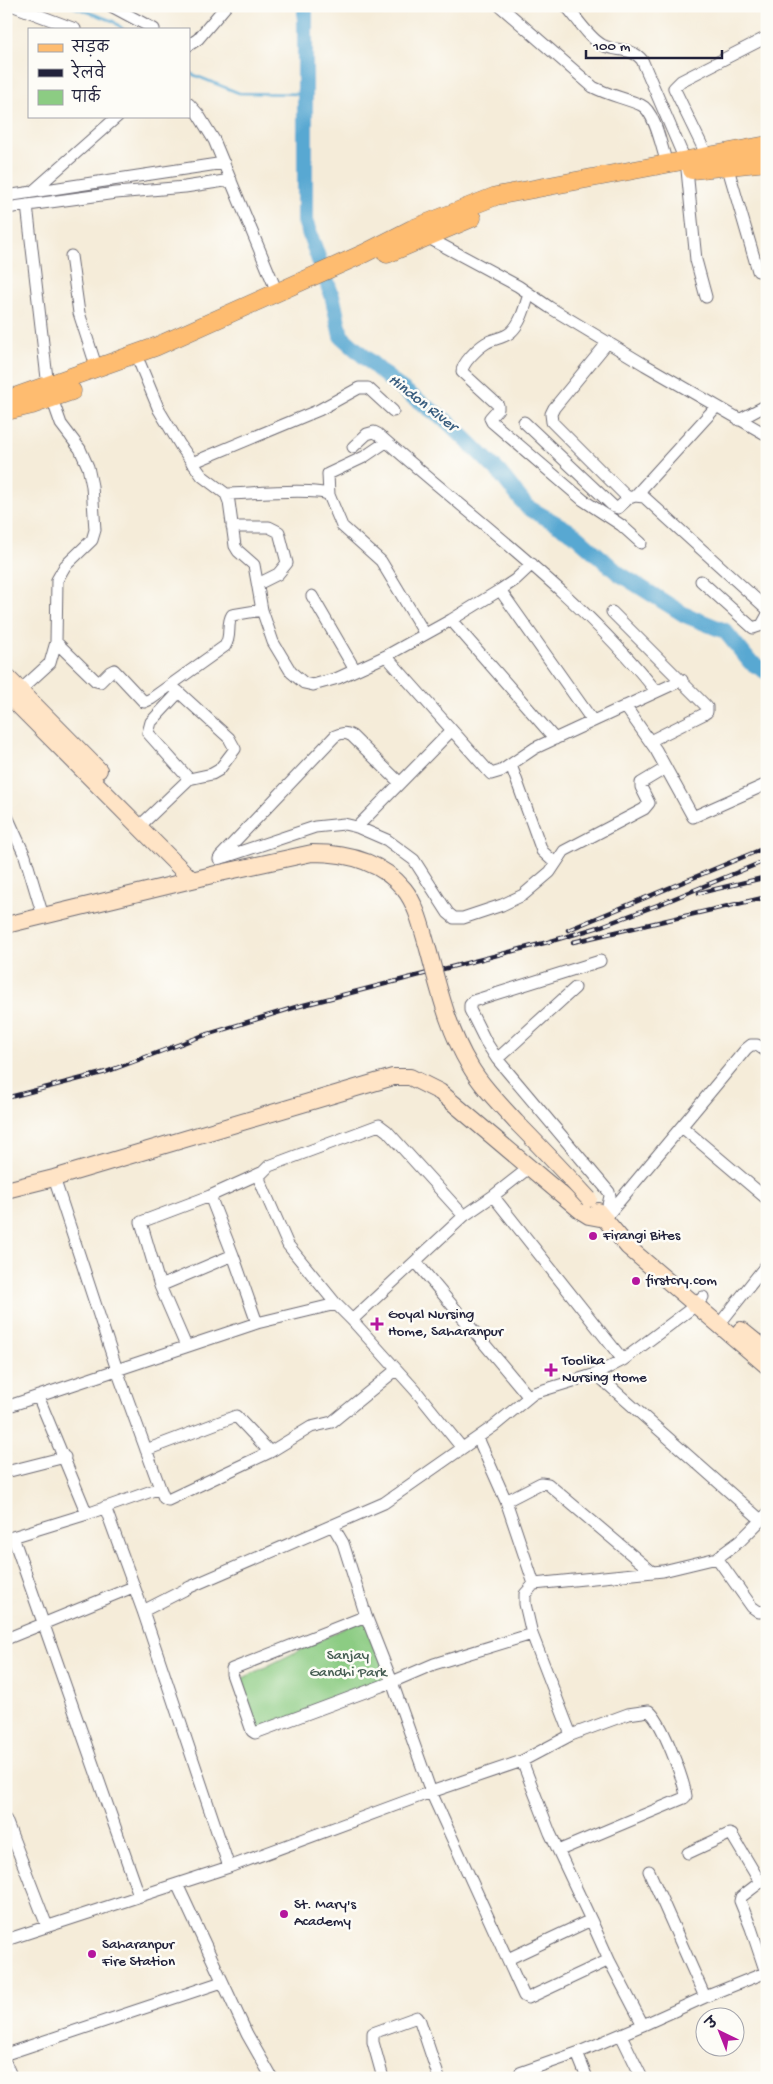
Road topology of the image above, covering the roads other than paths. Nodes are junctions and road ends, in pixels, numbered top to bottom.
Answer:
1 (14, 6) edge
2 (111, 6) edge
3 (226, 6) edge
4 (500, 6) edge
5 (566, 6) edge
6 (72, 28) edge
7 (152, 28) edge
8 (767, 37) edge
9 (190, 44) edge
10 (190, 105) edge
11 (116, 118) edge
12 (767, 145) edge
13 (707, 156) junction
14 (767, 162) edge
15 (667, 164) junction
16 (686, 165) junction
17 (727, 165) junction
18 (228, 172) junction
19 (30, 193) junction
20 (6, 196) edge
21 (26, 205) junction
22 (6, 208) edge
23 (449, 221) junction
24 (419, 233) junction
25 (71, 256) dead end
26 (758, 272) dead end
27 (280, 294) junction
28 (530, 294) junction
29 (706, 298) dead end
30 (608, 342) junction
31 (170, 345) junction
32 (140, 364) junction
33 (97, 369) junction
34 (49, 393) junction
35 (6, 400) edge
36 (767, 405) edge
37 (716, 407) junction
38 (6, 411) edge
39 (394, 411) dead end
40 (739, 420) junction
41 (524, 422) dead end
42 (767, 435) edge
43 (386, 442) junction
44 (353, 447) dead end
45 (192, 462) junction
46 (226, 494) junction
47 (329, 495) junction
48 (632, 497) junction
49 (232, 527) junction
50 (641, 543) dead end
51 (532, 564) junction
52 (701, 581) dead end
53 (258, 584) junction
54 (500, 590) junction
55 (312, 596) dead end
56 (767, 608) edge
57 (262, 610) junction
58 (612, 612) dead end
59 (767, 616) edge
60 (451, 620) junction
61 (426, 634) junction
62 (56, 642) junction
63 (386, 656) junction
64 (354, 670) junction
65 (6, 676) edge
66 (682, 680) junction
67 (175, 688) junction
68 (656, 691) junction
69 (11, 696) edge
70 (625, 706) junction
71 (592, 720) junction
72 (451, 731) junction
73 (555, 739) junction
74 (650, 741) junction
75 (511, 765) junction
76 (666, 768) junction
77 (189, 779) junction
78 (400, 783) junction
79 (767, 784) edge
80 (6, 814) edge
81 (145, 821) junction
82 (357, 827) junction
83 (170, 857) junction
84 (555, 863) junction
85 (209, 872) junction
86 (43, 916) junction
87 (6, 925) edge
88 (600, 961) dead end
89 (575, 988) dead end
90 (767, 1052) edge
91 (497, 1059) junction
92 (682, 1127) junction
93 (530, 1166) junction
94 (260, 1173) junction
95 (54, 1178) junction
96 (6, 1190) edge
97 (210, 1196) junction
98 (494, 1196) junction
99 (767, 1199) edge
100 (464, 1216) junction
101 (605, 1219) junction
102 (233, 1255) junction
103 (416, 1262) junction
104 (767, 1264) edge
105 (160, 1286) junction
106 (700, 1301) junction
107 (336, 1304) junction
108 (725, 1317) junction
109 (352, 1320) junction
110 (257, 1323) junction
111 (186, 1346) junction
112 (767, 1351) edge
113 (623, 1360) junction
114 (767, 1366) edge
115 (117, 1370) junction
116 (396, 1370) junction
117 (596, 1374) junction
118 (38, 1396) junction
119 (528, 1396) junction
120 (6, 1406) edge
121 (478, 1438) junction
122 (462, 1448) junction
123 (146, 1450) junction
124 (270, 1452) junction
125 (65, 1457) junction
126 (6, 1472) edge
127 (160, 1488) junction
128 (506, 1501) junction
129 (105, 1508) junction
130 (87, 1514) junction
131 (764, 1517) edge
132 (332, 1526) junction
133 (9, 1538) edge
134 (717, 1558) junction
135 (651, 1571) junction
136 (534, 1584) junction
137 (133, 1587) junction
138 (143, 1611) junction
139 (767, 1611) edge
140 (366, 1616) junction
141 (42, 1624) junction
142 (532, 1634) junction
143 (6, 1639) edge
144 (392, 1682) junction
145 (571, 1735) junction
146 (522, 1761) junction
147 (431, 1792) junction
148 (6, 1820) edge
149 (560, 1850) junction
150 (688, 1853) dead end
151 (230, 1867) junction
152 (649, 1871) dead end
153 (764, 1879) edge
154 (177, 1884) junction
155 (139, 1895) junction
156 (590, 1920) junction
157 (47, 1926) junction
158 (6, 1940) edge
159 (508, 1959) junction
160 (609, 1960) junction
161 (766, 1972) edge
162 (222, 1982) junction
163 (705, 1997) junction
164 (643, 2025) junction
165 (621, 2035) junction
166 (577, 2053) junction
167 (6, 2054) edge
168 (6, 2064) edge
169 (11, 2078) edge
170 (272, 2078) edge
171 (384, 2078) edge
172 (439, 2078) edge
173 (522, 2078) edge
174 (588, 2078) edge
175 (642, 2078) edge

1 - 6 street
2 - 7 street
3 - 9 street
4 - 15 street
5 - 16 street
8 - 13 street
10 - 18 street
11 - 19 street
12 - 13 main road
13 - 16 main road
14 - 17 main road
15 - 16 main road
15 - 23 main road
16 - 17 main road
16 - 23 main road
16 - 29 street
17 - 26 street
18 - 19 street
18 - 21 street
18 - 27 street
19 - 20 street
21 - 22 street
21 - 34 street
23 - 24 main road
24 - 27 main road
24 - 28 street
25 - 33 street
27 - 31 main road
28 - 30 street
28 - 50 street
30 - 37 street
30 - 48 street
31 - 32 main road
31 - 33 main road
32 - 34 main road
32 - 45 street
33 - 34 main road
34 - 35 main road
34 - 38 main road
34 - 62 street
36 - 40 street
37 - 40 street
37 - 48 street
39 - 45 street
40 - 42 street
41 - 48 street
43 - 44 street
43 - 47 street
43 - 51 street
45 - 46 street
46 - 47 street
46 - 49 street
47 - 61 street
48 - 56 street
49 - 53 street
49 - 53 street
51 - 54 street
51 - 68 street
52 - 59 street
53 - 57 street
54 - 60 street
54 - 71 street
55 - 64 street
57 - 64 street
57 - 67 street
58 - 66 street
60 - 61 street
60 - 73 street
61 - 63 street
62 - 67 street
62 - 69 street
63 - 64 street
63 - 72 street
65 - 69 main road
66 - 68 street
66 - 74 street
67 - 77 street
67 - 77 street
68 - 70 street
69 - 81 main road
69 - 83 main road
70 - 71 street
70 - 74 street
71 - 73 street
72 - 75 street
72 - 78 street
73 - 75 street
74 - 76 street
75 - 84 street
76 - 79 street
76 - 84 street
77 - 81 street
78 - 82 street
78 - 85 street
80 - 86 street
81 - 83 main road
82 - 84 street
82 - 85 street
83 - 85 main road
85 - 86 main road
85 - 101 main road, bridge
86 - 87 main road
88 - 91 street
89 - 91 street
90 - 92 street
91 - 101 street
92 - 99 street
92 - 101 street
93 - 95 main road
93 - 98 street
93 - 101 main road
94 - 97 street
94 - 100 street
94 - 107 street
95 - 96 main road
95 - 115 street
97 - 102 street
97 - 105 street
98 - 100 street
98 - 113 street
100 - 103 street
101 - 106 main road
102 - 105 street
102 - 110 street
103 - 109 street
103 - 119 street
104 - 108 street
105 - 111 street
106 - 108 main road
106 - 113 street
106 - 114 main road
107 - 109 street
107 - 110 street
108 - 112 main road
109 - 116 street
110 - 111 street
111 - 115 street
113 - 117 street
115 - 118 street
115 - 123 street
116 - 122 street
116 - 124 street
117 - 119 street
117 - 131 street
118 - 120 street
118 - 125 street
119 - 121 street
121 - 122 street
121 - 128 street
122 - 132 street
123 - 124 street
123 - 127 street
124 - 127 street
125 - 126 street
125 - 130 street
127 - 129 street
128 - 135 street
128 - 136 street
129 - 130 street
129 - 137 street
130 - 133 street
131 - 134 street
132 - 138 street
132 - 140 street
133 - 141 street
134 - 135 street
134 - 139 street
135 - 136 street
136 - 142 street
137 - 138 street
137 - 141 street
138 - 151 street
140 - 144 street
140 - 144 street
141 - 143 street
141 - 155 street
142 - 144 street
142 - 145 street
144 - 147 street
145 - 146 street
145 - 149 street
146 - 147 street
146 - 149 street
147 - 151 street
147 - 159 street
148 - 157 street
149 - 156 street
150 - 153 street
151 - 154 street
152 - 163 street
153 - 161 street
154 - 155 street
154 - 162 street
155 - 157 street
156 - 159 street
156 - 160 street
157 - 158 street
159 - 160 street
160 - 164 street
161 - 163 street
162 - 167 street
162 - 170 street
163 - 164 street
164 - 165 street
165 - 166 street
165 - 175 street
166 - 173 street
166 - 174 street
168 - 169 street
171 - 172 street

